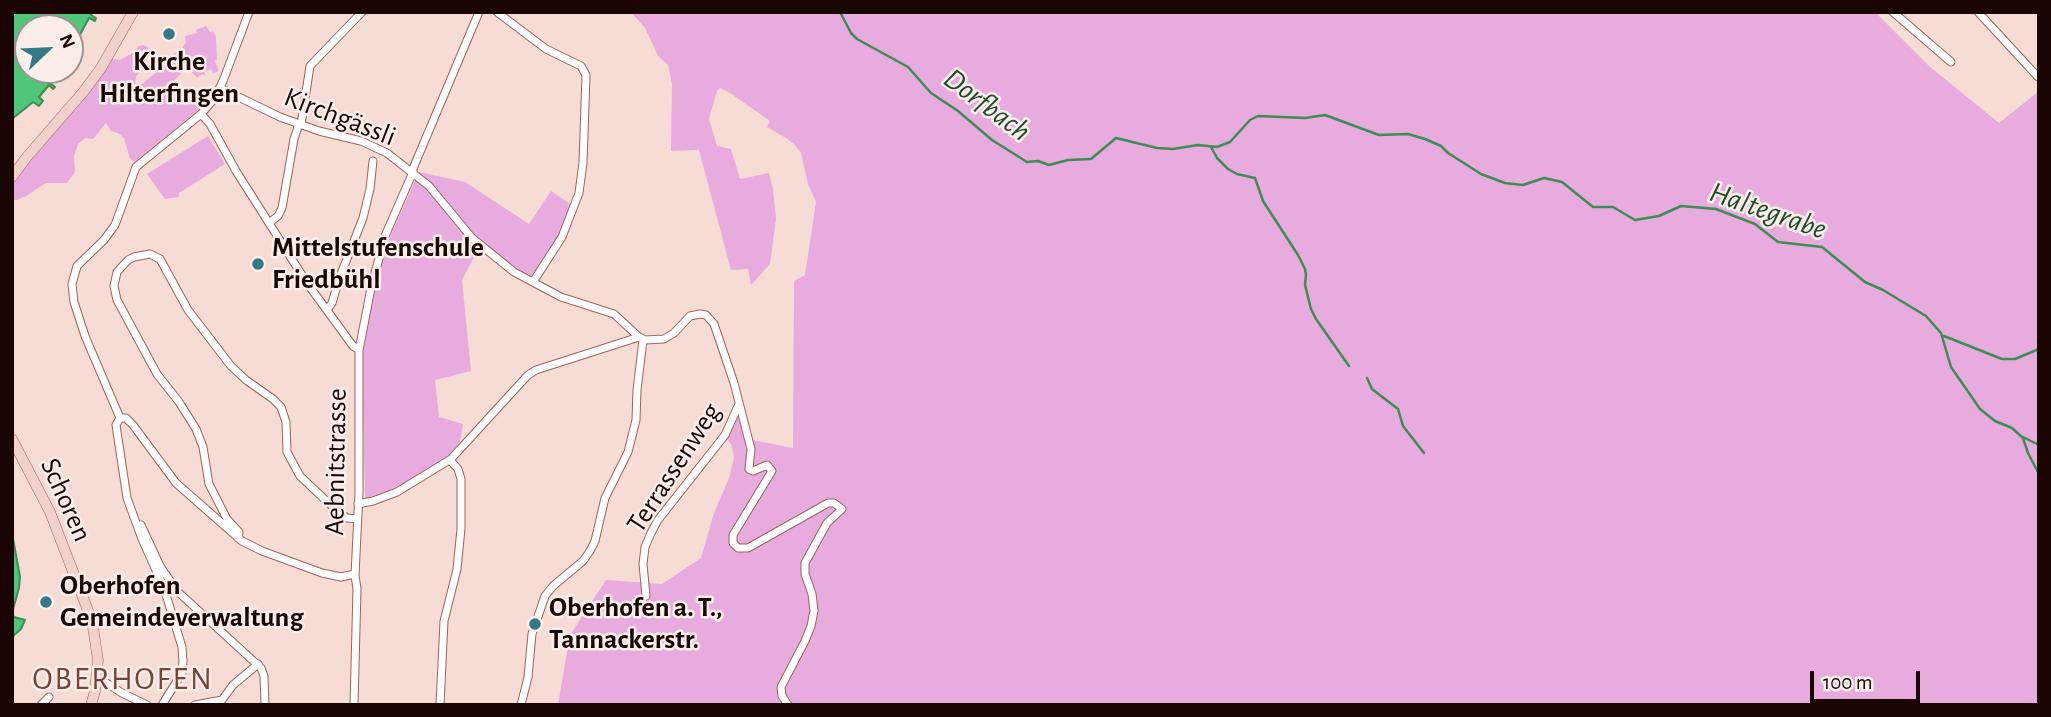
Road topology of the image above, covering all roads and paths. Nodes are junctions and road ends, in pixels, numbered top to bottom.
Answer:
1 (133, 12) edge
2 (249, 12) edge
3 (362, 12) edge
4 (480, 12) edge
5 (497, 12) edge
6 (1893, 12) edge
7 (1978, 12) edge
8 (1951, 62) dead end
9 (2038, 77) edge
10 (220, 88) junction
11 (201, 114) junction
12 (300, 124) junction
13 (373, 161) dead end
14 (413, 172) junction
15 (12, 177) edge
16 (269, 223) junction
17 (533, 282) junction
18 (327, 310) junction
19 (641, 339) junction
20 (359, 350) junction
21 (739, 404) junction
22 (120, 418) junction
23 (12, 439) edge
24 (450, 460) junction
25 (358, 504) junction
26 (130, 505) junction
27 (357, 519) junction
28 (238, 538) junction
29 (355, 573) junction
30 (646, 596) dead end
31 (258, 664) junction
32 (97, 677) junction
33 (49, 697) dead end
34 (130, 697) junction
35 (41, 705) edge
36 (91, 705) edge
37 (125, 705) edge
38 (147, 705) edge
39 (162, 705) edge
40 (195, 705) edge
41 (265, 705) edge
42 (354, 705) edge
43 (440, 705) edge
44 (521, 705) edge
45 (788, 705) edge

1 - 15 main road
2 - 10 street
3 - 12 street
4 - 14 street, Aebnitstrasse
5 - 17 street
6 - 8 street
7 - 9 street
10 - 11 street
10 - 12 street, Kirchgässli
11 - 16 street, Aebnitstrasse
11 - 22 street
12 - 14 street, Kirchgässli
12 - 16 street
13 - 18 street
14 - 17 street, Kirchgässli
14 - 20 street, Aebnitstrasse
16 - 18 street, Aebnitstrasse
17 - 19 street, Kirchgässli
18 - 20 street, Aebnitstrasse
19 - 21 street
19 - 24 street
19 - 44 street
20 - 25 street, Aebnitstrasse
21 - 30 street, Terrassenweg
21 - 45 street
22 - 26 street
22 - 28 street
23 - 32 main road, Schoren
24 - 25 street
24 - 43 street
25 - 27 street, Aebnitstrasse
26 - 31 street
26 - 39 street
27 - 28 street
27 - 29 street, Aebnitstrasse
28 - 29 street
29 - 42 street, Aebnitstrasse
31 - 40 street
31 - 41 street
32 - 34 street
32 - 36 main road, Schoren
33 - 35 street
34 - 37 street
34 - 38 street

